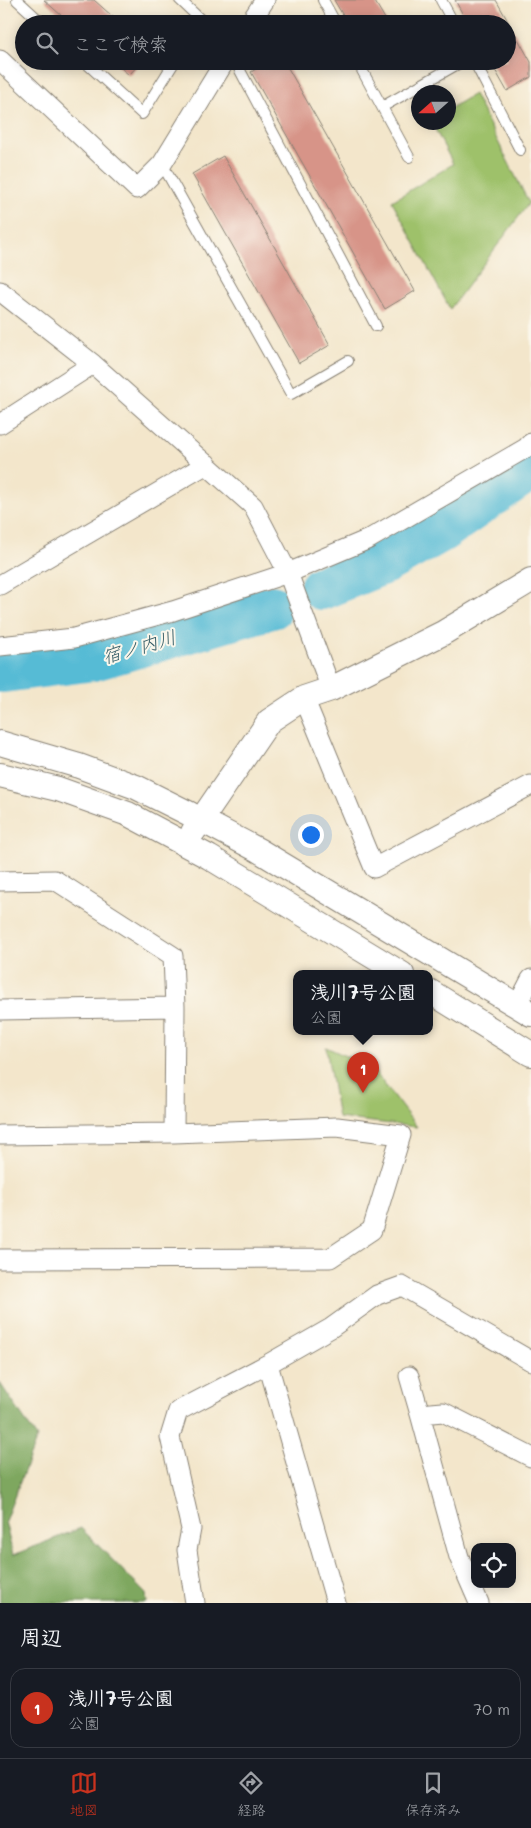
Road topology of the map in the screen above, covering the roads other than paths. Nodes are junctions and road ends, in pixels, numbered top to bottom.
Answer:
1 (17, 0) edge
2 (180, 0) edge
3 (265, 0) edge
4 (323, 0) edge
5 (441, 0) edge
6 (33, 15) edge
7 (196, 15) edge
8 (255, 15) edge
9 (331, 15) edge
10 (449, 15) edge
11 (2, 65) edge
12 (94, 70) edge
13 (169, 70) edge
14 (219, 70) edge
15 (240, 70) edge
16 (362, 70) edge
17 (447, 70) edge
18 (479, 70) edge
19 (382, 107) junction
20 (520, 150) dead end
21 (408, 157) dead end
22 (162, 164) junction
23 (0, 290) edge
24 (376, 326) dead end
25 (348, 361) dead end
26 (93, 364) junction
27 (0, 424) edge
28 (531, 443) edge
29 (207, 464) junction
30 (288, 573) junction
31 (531, 580) edge
32 (0, 585) edge
33 (0, 646) edge
34 (331, 689) junction
35 (304, 698) junction
36 (0, 743) edge
37 (0, 775) edge
38 (531, 785) edge
39 (201, 820) junction
40 (186, 844) junction
41 (0, 881) edge
42 (395, 970) edge
43 (531, 979) edge
44 (433, 993) edge
45 (175, 1007) junction
46 (0, 1010) edge
47 (524, 1010) edge
48 (531, 1054) edge
49 (174, 1133) junction
50 (0, 1135) edge
51 (0, 1260) edge
52 (531, 1362) edge
53 (268, 1364) junction
54 (409, 1376) dead end
55 (420, 1414) junction
56 (531, 1457) edge
57 (196, 1603) edge
58 (336, 1603) edge
59 (479, 1603) edge

1 - 6 lane
2 - 7 lane
3 - 8 street
4 - 9 lane
5 - 10 lane
11 - 22 street
12 - 13 lane
14 - 22 street
15 - 24 lane
16 - 19 lane
17 - 19 lane
18 - 20 lane
19 - 21 lane
22 - 25 lane
23 - 26 street
26 - 27 street
26 - 29 street
28 - 30 street
29 - 30 street
29 - 32 street
30 - 33 street
30 - 34 street
31 - 34 street
34 - 35 street
35 - 38 street
35 - 39 street
36 - 39 street
37 - 40 street
39 - 40 street
39 - 47 street
40 - 42 street
41 - 45 street
43 - 47 street
44 - 48 street
45 - 46 street
45 - 49 street
49 - 50 street
49 - 51 street
52 - 53 street
53 - 57 street
53 - 58 street
54 - 55 street
55 - 56 street
55 - 59 street

